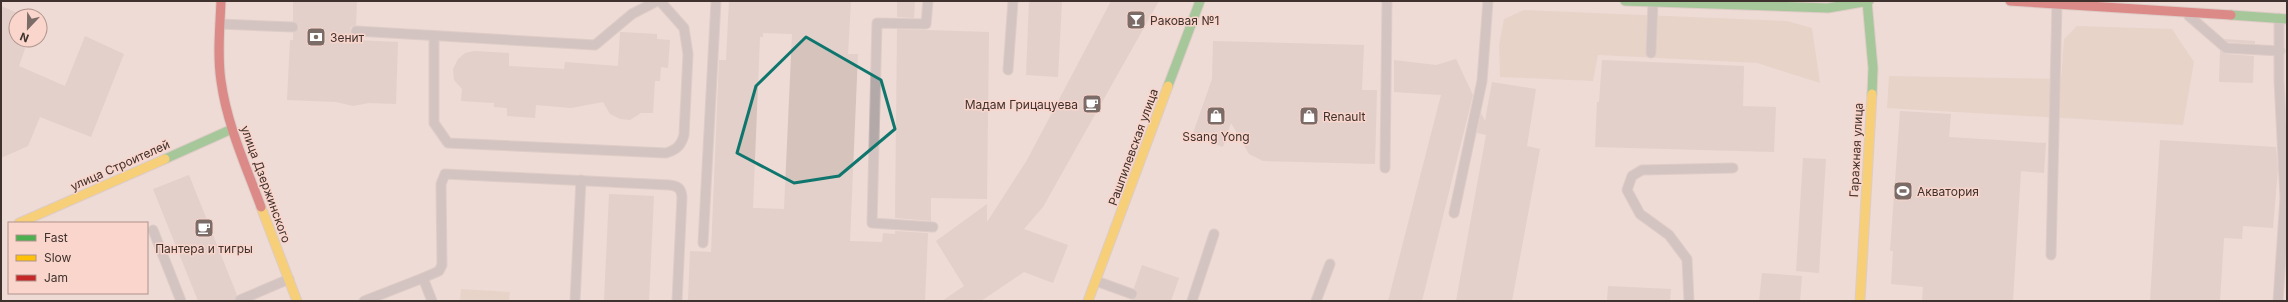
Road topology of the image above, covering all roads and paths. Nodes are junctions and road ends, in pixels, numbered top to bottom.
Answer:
1 (221, 1) edge
2 (658, 1) edge
3 (716, 1) edge
4 (928, 1) edge
5 (1013, 1) edge
6 (1200, 1) edge
7 (1388, 1) edge
8 (1488, 1) edge
9 (1625, 1) edge
10 (1868, 1) edge
11 (2010, 1) edge
12 (1653, 2) junction
13 (2086, 3) edge
14 (2057, 4) junction
15 (2183, 12) junction
16 (2283, 18) edge
17 (220, 24) junction
18 (293, 27) dead end
19 (356, 31) dead end
20 (434, 36) junction
21 (2280, 51) junction
22 (1651, 53) dead end
23 (1008, 70) dead end
24 (232, 129) junction
25 (1385, 168) dead end
26 (1733, 168) dead end
27 (581, 180) junction
28 (1454, 213) dead end
29 (21, 222) edge
30 (933, 227) dead end
31 (153, 230) dead end
32 (1214, 234) dead end
33 (703, 243) dead end
34 (2051, 255) dead end
35 (1330, 264) dead end
36 (423, 278) junction
37 (289, 279) junction
38 (1096, 281) junction
39 (1132, 294) dead end
40 (240, 300) edge
41 (180, 301) edge
42 (297, 301) edge
43 (364, 301) edge
44 (432, 301) edge
45 (575, 301) edge
46 (677, 301) edge
47 (1088, 301) edge
48 (1192, 301) edge
49 (1316, 301) edge
50 (1688, 301) edge
51 (1860, 301) edge
52 (2278, 301) edge

1 - 17 street, улица Дзержинского
2 - 20 lane
2 - 20 lane
3 - 33 lane
4 - 30 lane
5 - 23 lane
6 - 38 street, Рашпилевская улица
7 - 25 lane
8 - 28 lane
9 - 12 street
10 - 12 street
10 - 51 street, Гаражная улица
11 - 14 street
12 - 22 lane
13 - 14 street
13 - 15 street
14 - 34 lane
15 - 16 street
15 - 21 lane
16 - 21 lane
17 - 18 lane
17 - 24 street, улица Дзержинского
19 - 20 lane
21 - 52 lane
24 - 29 street, улица Строителей
24 - 37 street, улица Дзержинского
26 - 50 lane
27 - 36 lane
27 - 45 lane
27 - 46 lane
31 - 41 lane
32 - 48 lane
35 - 49 lane
36 - 43 lane
36 - 44 lane
37 - 40 lane
37 - 42 street, улица Дзержинского
38 - 39 lane
38 - 47 street, Рашпилевская улица

